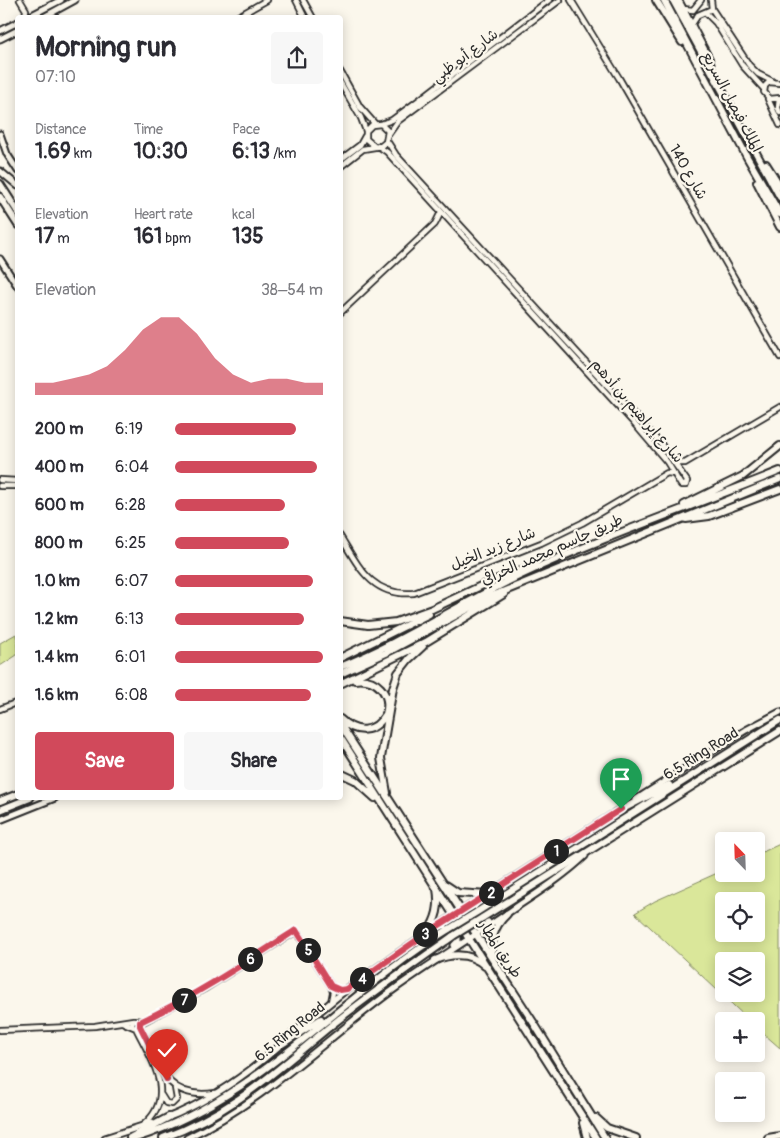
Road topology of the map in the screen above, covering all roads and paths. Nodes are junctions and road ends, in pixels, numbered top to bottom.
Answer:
1 (20, 0) edge
2 (61, 0) edge
3 (75, 0) edge
4 (267, 0) edge
5 (296, 0) edge
6 (303, 0) edge
7 (656, 0) edge
8 (664, 0) edge
9 (673, 0) edge
10 (678, 0) edge
11 (711, 0) edge
12 (547, 1) edge
13 (558, 1) edge
14 (572, 1) edge
15 (700, 1) edge
16 (53, 4) junction
17 (683, 9) junction
18 (712, 9) junction
19 (26, 10) junction
20 (56, 10) junction
21 (704, 12) junction
22 (32, 14) joint
23 (26, 15) edge
24 (47, 15) edge
25 (240, 15) edge
26 (304, 15) edge
27 (310, 15) edge
28 (15, 24) edge
29 (692, 24) junction
30 (0, 32) edge
31 (15, 32) edge
32 (0, 40) edge
33 (696, 61) junction
34 (711, 74) junction
35 (343, 77) edge
36 (772, 81) junction
37 (780, 83) edge
38 (343, 86) edge
39 (764, 89) junction
40 (767, 98) junction
41 (779, 98) edge
42 (421, 102) junction
43 (358, 108) junction
44 (780, 113) edge
45 (378, 124) junction
46 (780, 125) edge
47 (742, 130) junction
48 (366, 133) junction
49 (0, 134) edge
50 (388, 135) junction
51 (387, 140) junction
52 (376, 146) junction
53 (747, 157) junction
54 (343, 158) edge
55 (343, 164) edge
56 (15, 166) edge
57 (0, 171) edge
58 (0, 184) edge
59 (15, 184) edge
60 (780, 186) edge
61 (0, 197) edge
62 (780, 197) edge
63 (15, 207) edge
64 (441, 212) junction
65 (780, 214) edge
66 (440, 219) junction
67 (448, 219) junction
68 (15, 220) edge
69 (780, 227) edge
70 (0, 259) edge
71 (499, 266) junction
72 (494, 271) junction
73 (505, 273) junction
74 (500, 277) junction
75 (15, 282) edge
76 (343, 310) edge
77 (780, 357) edge
78 (780, 407) edge
79 (780, 446) edge
80 (685, 463) junction
81 (672, 465) junction
82 (780, 471) edge
83 (680, 472) junction
84 (667, 473) junction
85 (675, 474) junction
86 (780, 479) edge
87 (0, 480) edge
88 (15, 481) edge
89 (0, 486) edge
90 (15, 486) edge
91 (780, 489) edge
92 (780, 495) edge
93 (752, 500) junction
94 (675, 521) junction
95 (627, 530) junction
96 (343, 541) edge
97 (563, 556) junction
98 (513, 587) junction
99 (460, 596) junction
100 (343, 621) edge
101 (426, 642) junction
102 (343, 657) edge
103 (343, 666) edge
104 (343, 673) edge
105 (343, 682) edge
106 (15, 703) edge
107 (0, 709) edge
108 (780, 712) edge
109 (780, 720) edge
110 (343, 722) edge
111 (343, 729) edge
112 (780, 731) edge
113 (343, 742) edge
114 (695, 772) junction
115 (343, 774) edge
116 (15, 795) edge
117 (25, 800) edge
118 (50, 800) edge
119 (388, 800) junction
120 (0, 801) edge
121 (0, 810) edge
122 (615, 813) junction
123 (0, 820) edge
124 (396, 825) junction
125 (592, 848) junction
126 (440, 885) junction
127 (501, 886) junction
128 (488, 895) junction
129 (458, 912) junction
130 (510, 912) junction
131 (427, 933) junction
132 (473, 936) junction
133 (413, 942) junction
134 (435, 960) junction
135 (494, 964) junction
136 (426, 967) junction
137 (490, 971) junction
138 (331, 986) junction
139 (347, 989) junction
140 (331, 1002) junction
141 (343, 1005) junction
142 (136, 1023) junction
143 (0, 1030) edge
144 (282, 1044) junction
145 (175, 1088) junction
146 (216, 1093) junction
147 (161, 1094) junction
148 (581, 1108) junction
149 (169, 1118) junction
150 (137, 1128) junction
151 (197, 1133) junction
152 (780, 1136) edge
153 (105, 1138) edge
154 (130, 1138) edge
155 (136, 1138) edge
156 (165, 1138) edge
157 (187, 1138) edge
158 (192, 1138) edge
159 (587, 1138) edge
160 (596, 1138) edge
161 (605, 1138) edge
162 (636, 1138) edge
163 (768, 1138) edge
164 (774, 1138) edge

1 - 19 street
2 - 16 main road
3 - 20 main road
4 - 25 street
5 - 26 street
6 - 27 street
7 - 33 highway
8 - 33 highway, الملك فيصل السريع
9 - 34 highway, الملك فيصل السريع
10 - 17 highway
11 - 18 street
12 - 42 street, شارع أبو ظبي
13 - 42 street, شارع أبو ظبي
14 - 77 street, شارع 140
15 - 17 street
15 - 21 street
16 - 20 main road
16 - 22 main road
17 - 29 highway
18 - 21 street
18 - 36 street
19 - 22 street
19 - 23 street
20 - 24 main road
21 - 29 street
21 - 39 street
28 - 30 main road
29 - 34 highway
31 - 32 main road
33 - 53 highway, الملك فيصل السريع
34 - 47 highway, الملك فيصل السريع
35 - 43 street
36 - 37 street
36 - 39 street
38 - 43 street
39 - 40 street
40 - 41 street
40 - 46 street
41 - 44 street
42 - 45 street, شارع أبو ظبي
42 - 50 street, شارع أبو ظبي
43 - 45 street
43 - 48 street
45 - 48 street
45 - 50 street
47 - 60 highway
47 - 62 highway, الملك فيصل السريع
48 - 52 street
48 - 54 street
49 - 56 main road
50 - 51 street
51 - 52 street
51 - 71 street, شارع إبراهيم بن أدهم
52 - 55 street
52 - 64 street, شارع إبراهيم بن أدهم
53 - 65 highway, الملك فيصل السريع
53 - 69 highway
57 - 59 main road
58 - 63 highway
61 - 68 highway
64 - 66 street
64 - 67 street, شارع إبراهيم بن أدهم
66 - 67 street
66 - 76 street
67 - 72 street, شارع إبراهيم بن أدهم
70 - 75 main road
71 - 72 street
71 - 73 street, شارع إبراهيم بن أدهم
72 - 74 street, شارع إبراهيم بن أدهم
73 - 74 street
73 - 81 street, شارع إبراهيم بن أدهم
74 - 81 street, شارع إبراهيم بن أدهم
78 - 80 street
79 - 95 highway
80 - 81 street
80 - 83 street
81 - 83 street, شارع إبراهيم بن أدهم
81 - 84 street
81 - 85 street, شارع إبراهيم بن أدهم
82 - 95 highway, طريق جاسم محمد الخرافي
83 - 85 street, شارع إبراهيم بن أدهم
84 - 85 street
84 - 96 street, شارع زيد الخيل
86 - 94 highway, طريق جاسم محمد الخرافي
87 - 88 street
89 - 90 street
91 - 93 highway
92 - 93 highway
93 - 94 highway
94 - 98 highway, طريق جاسم محمد الخرافي
95 - 97 highway, طريق جاسم محمد الخرافي
97 - 99 highway
97 - 103 highway, طريق جاسم محمد الخرافي
98 - 101 highway
98 - 104 highway, طريق جاسم محمد الخرافي
99 - 100 highway
99 - 102 highway
101 - 105 highway
101 - 119 highway
105 - 110 highway
106 - 107 street
108 - 122 main road
109 - 114 highway, 6.5 Ring Road
111 - 119 highway, طريق المطار
112 - 125 highway, 6.5 Ring Road
113 - 124 highway, طريق المطار
114 - 122 highway
114 - 141 highway, 6.5 Ring Road, bridge
115 - 124 highway
116 - 120 highway
117 - 121 highway
118 - 123 main road
119 - 126 highway, طريق المطار
122 - 127 main road
124 - 126 highway, طريق المطار
125 - 130 main road
125 - 156 highway, 6.5 Ring Road, bridge
126 - 128 highway
126 - 129 highway, طريق المطار
126 - 131 highway
127 - 128 main road
127 - 130 main road
128 - 129 main road
129 - 131 main road
129 - 132 highway, طريق المطار
130 - 132 main road
130 - 135 highway
131 - 133 main road
132 - 134 main road
132 - 135 highway, طريق المطار
132 - 137 highway, طريق المطار
133 - 136 main road
133 - 139 main road
134 - 136 main road
134 - 137 highway
135 - 148 highway, طريق المطار
136 - 151 main road
137 - 148 highway, طريق المطار
138 - 139 street
138 - 140 street
138 - 142 street
139 - 140 main road
140 - 144 main road
141 - 144 highway
141 - 155 highway, 6.5 Ring Road
142 - 143 street
142 - 145 street
142 - 147 street
144 - 146 main road
145 - 146 street
145 - 147 street
146 - 149 main road
147 - 150 street
148 - 159 highway
148 - 160 highway, طريق المطار
148 - 161 highway, طريق المطار
148 - 162 highway
149 - 150 main road
149 - 154 highway
150 - 153 main road
151 - 157 main road
151 - 158 street
152 - 163 highway
152 - 164 highway

